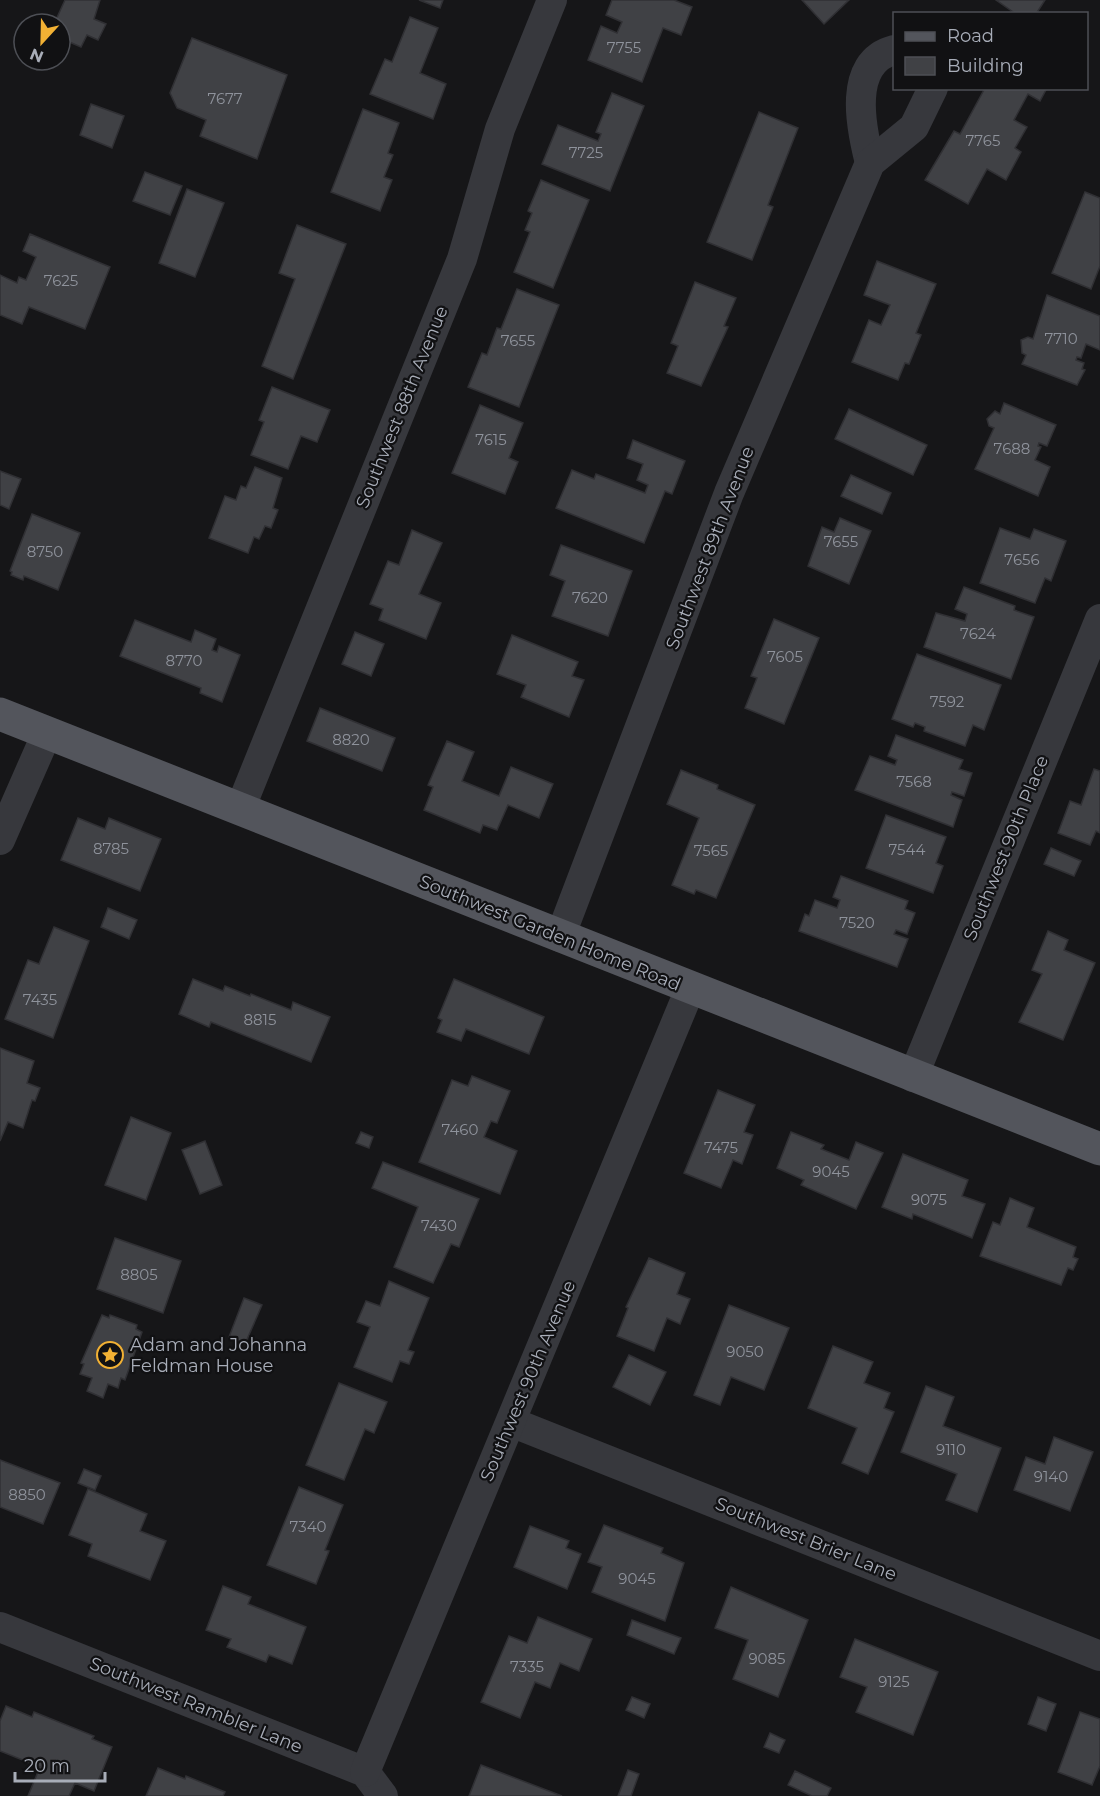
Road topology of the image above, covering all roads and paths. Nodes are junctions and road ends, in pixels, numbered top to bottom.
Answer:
1 (552, 0) edge
2 (893, 50) edge
3 (932, 90) edge
4 (870, 163) junction
5 (1100, 619) edge
6 (0, 714) edge
7 (47, 733) junction
8 (240, 809) junction
9 (0, 840) edge
10 (560, 937) junction
11 (690, 989) junction
12 (913, 1077) junction
13 (1100, 1149) edge
14 (511, 1422) junction
15 (0, 1627) edge
16 (1100, 1656) edge
17 (365, 1772) junction
18 (383, 1796) edge

1 - 8 street, Southwest 88th Avenue
2 - 4 street
3 - 4 street, Southwest 89th Avenue
4 - 10 street, Southwest 89th Avenue
5 - 12 street, Southwest 90th Place
6 - 7 main road, Southwest Garden Home Road
7 - 8 main road, Southwest Garden Home Road
7 - 9 street
8 - 10 main road, Southwest Garden Home Road
10 - 11 main road, Southwest Garden Home Road
11 - 12 main road, Southwest Garden Home Road
11 - 14 street, Southwest 90th Avenue
12 - 13 main road, Southwest Garden Home Road
14 - 16 street, Southwest Brier Lane
14 - 17 street, Southwest 90th Avenue
15 - 17 street, Southwest Rambler Lane
17 - 18 street

